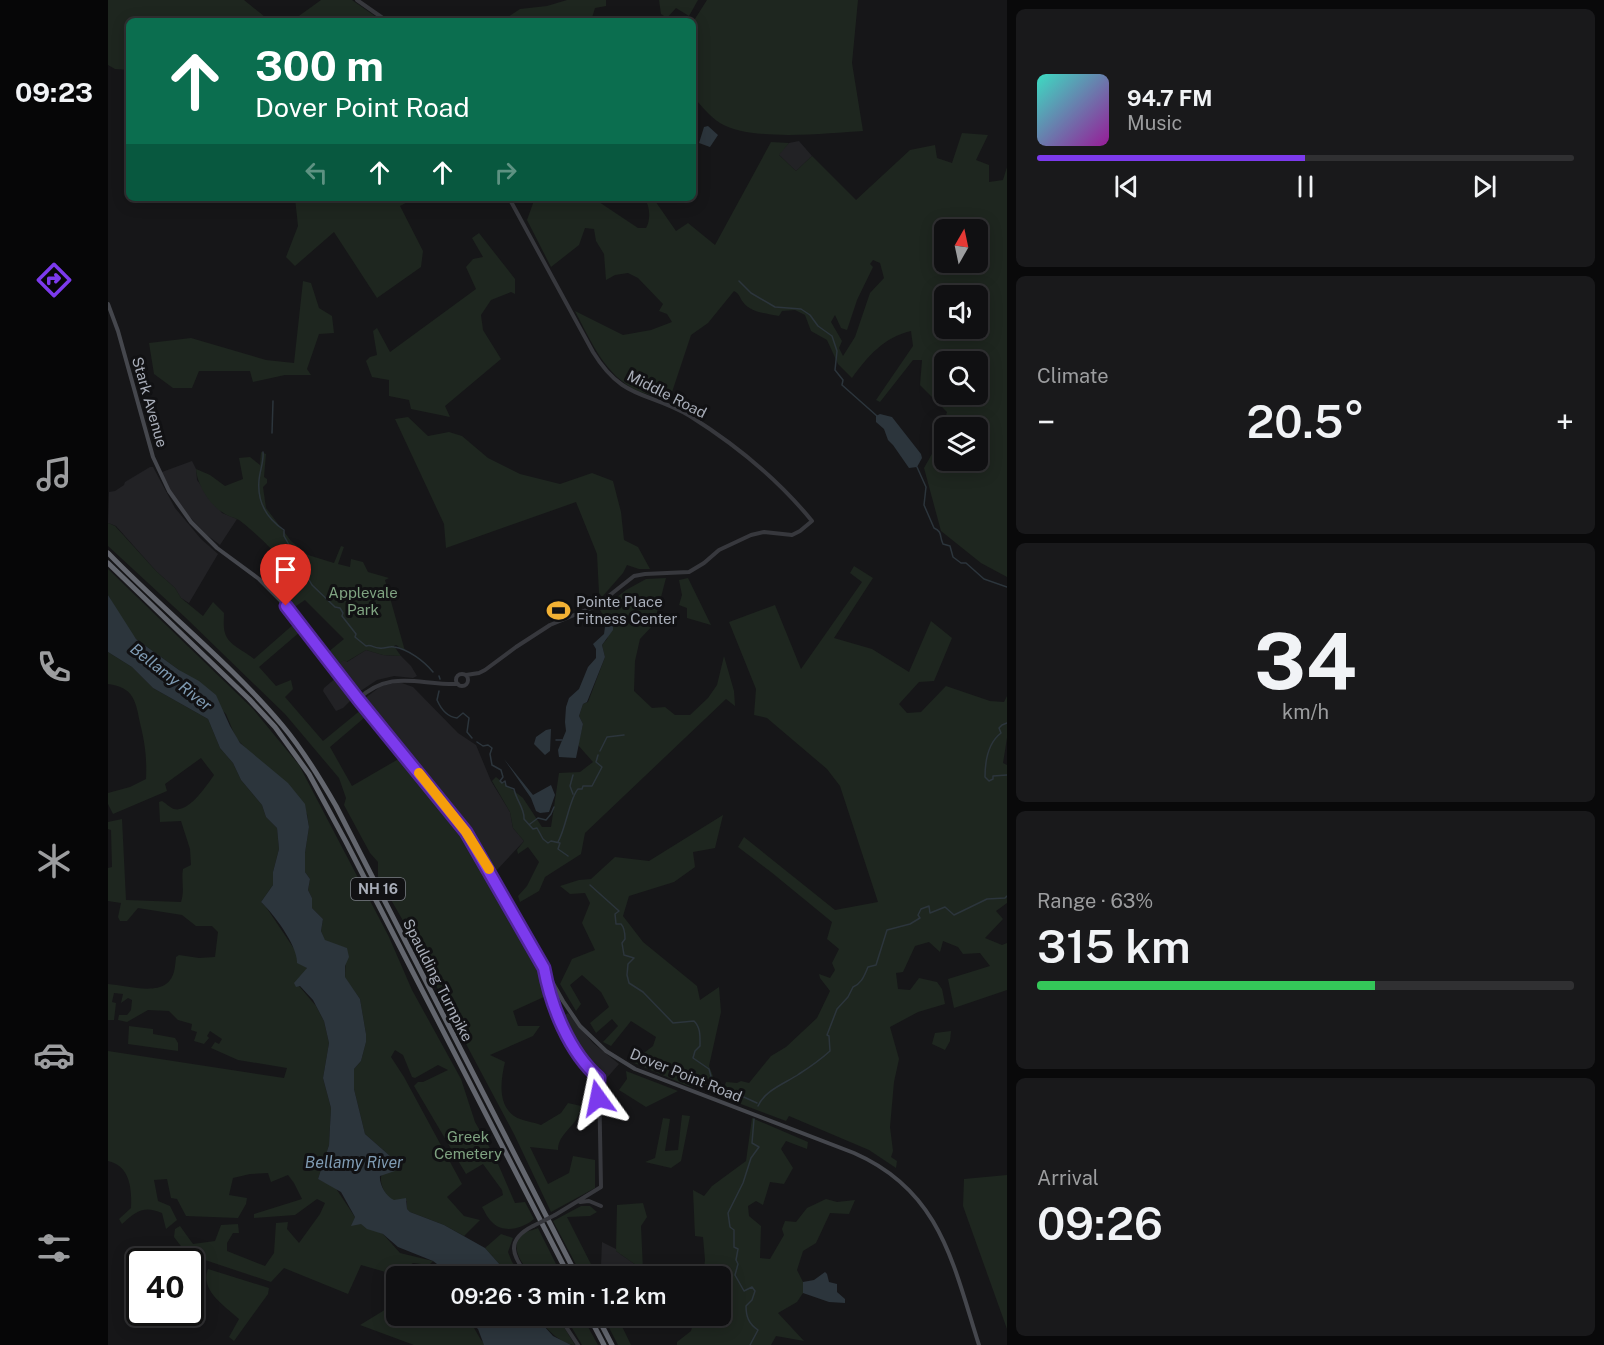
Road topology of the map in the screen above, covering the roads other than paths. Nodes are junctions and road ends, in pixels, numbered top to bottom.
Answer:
1 (357, 0) edge
2 (383, 18) edge
3 (511, 201) edge
4 (108, 304) edge
5 (176, 503) joint
6 (108, 553) edge
7 (108, 563) edge
8 (479, 674) junction
9 (466, 675) junction
10 (457, 678) junction
11 (468, 682) junction
12 (443, 684) junction
13 (458, 684) junction
14 (358, 699) junction
15 (544, 968) junction
16 (579, 1202) junction
17 (601, 1206) dead end
18 (520, 1266) edge
19 (564, 1266) edge
20 (572, 1266) edge
21 (566, 1326) edge
22 (594, 1326) edge
23 (602, 1326) edge
24 (578, 1345) edge
25 (604, 1345) edge
26 (612, 1345) edge
27 (979, 1345) edge

1 - 2 street
3 - 8 street, Middle Road
4 - 5 main road, Stark Avenue
5 - 14 main road, Dover Point Road
6 - 20 highway, Spaulding Turnpike / NH 16
7 - 19 highway, Spaulding Turnpike / NH 16
8 - 9 street
8 - 11 street
9 - 10 street
9 - 11 street
10 - 12 street
10 - 13 street
11 - 13 street
12 - 13 street
12 - 14 street
14 - 15 main road, Dover Point Road
15 - 16 street
15 - 27 main road, Dover Point Road
16 - 17 street
16 - 18 street, bridge
21 - 24 street
22 - 25 highway
23 - 26 highway

